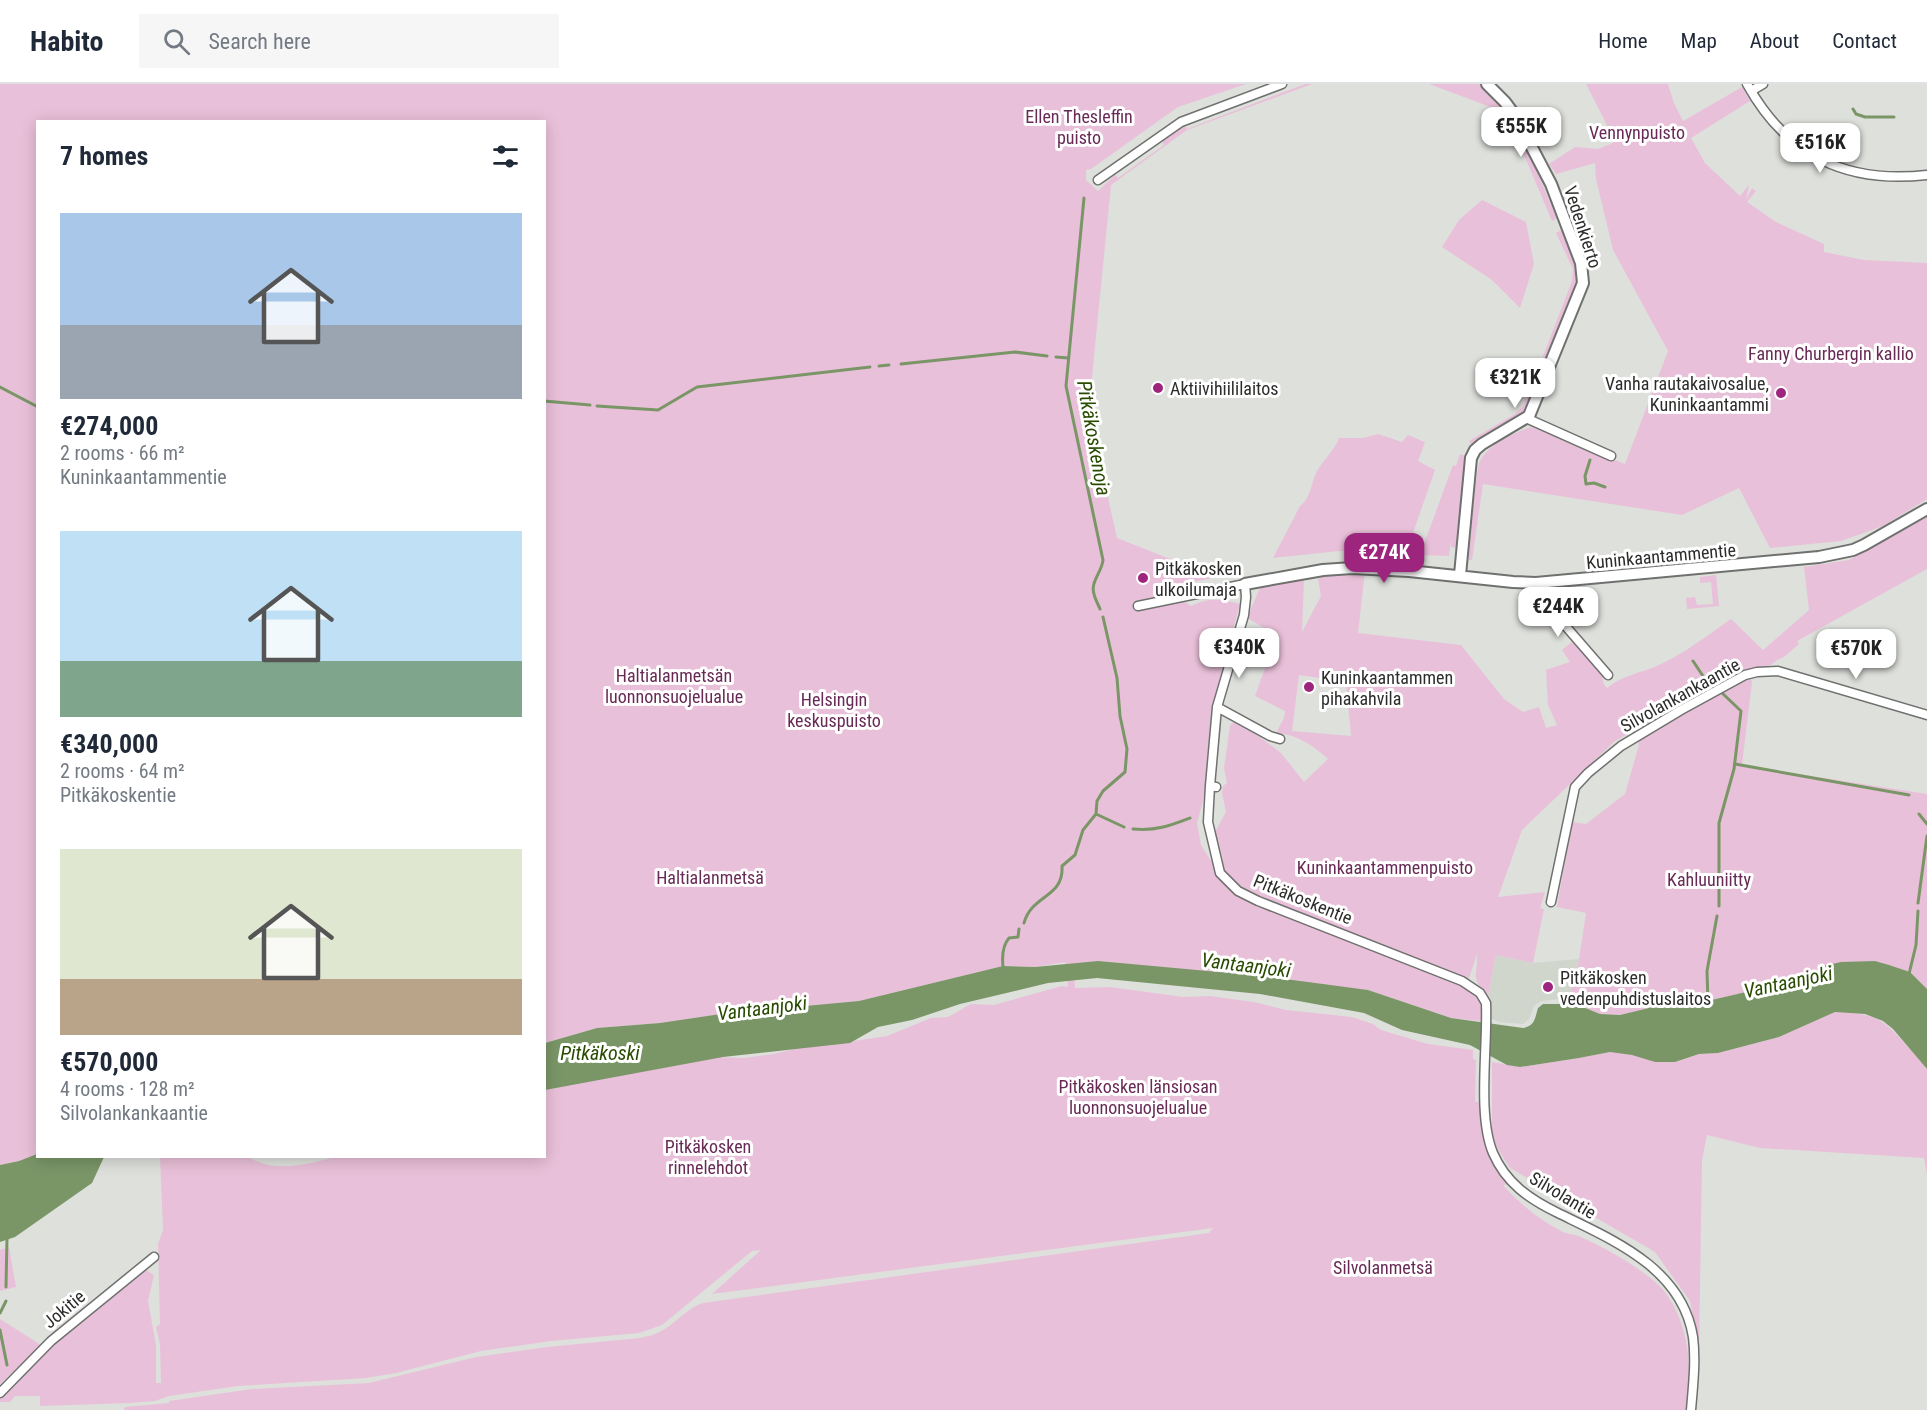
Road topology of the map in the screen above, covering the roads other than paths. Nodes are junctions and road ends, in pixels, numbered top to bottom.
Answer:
1 (1282, 84) edge
2 (1487, 84) edge
3 (1763, 84) edge
4 (1749, 88) edge
5 (1927, 175) edge
6 (1098, 180) dead end
7 (1526, 418) junction
8 (1611, 456) dead end
9 (1927, 509) edge
10 (1460, 575) junction
11 (1536, 583) junction
12 (1245, 584) junction
13 (1138, 606) dead end
14 (1611, 675) dead end
15 (1217, 707) junction
16 (1927, 715) edge
17 (1280, 739) dead end
18 (1551, 902) dead end
19 (1462, 981) joint
20 (154, 1257) dead end
21 (0, 1393) edge
22 (1691, 1410) edge

1 - 6 street
2 - 7 street, Vedenkierto
3 - 4 street
4 - 5 street
7 - 8 street
7 - 10 street
9 - 11 street, Kuninkaantammentie
10 - 11 street, Kuninkaantammentie
10 - 12 street, Kuninkaantammentie
11 - 14 street
12 - 13 street, Kuninkaantammentie
12 - 15 street, Pitkäkoskentie
15 - 17 street
15 - 19 street, Pitkäkoskentie
16 - 18 street, Silvolankankaantie
19 - 22 street, Silvolantie
20 - 21 street, Jokitie

